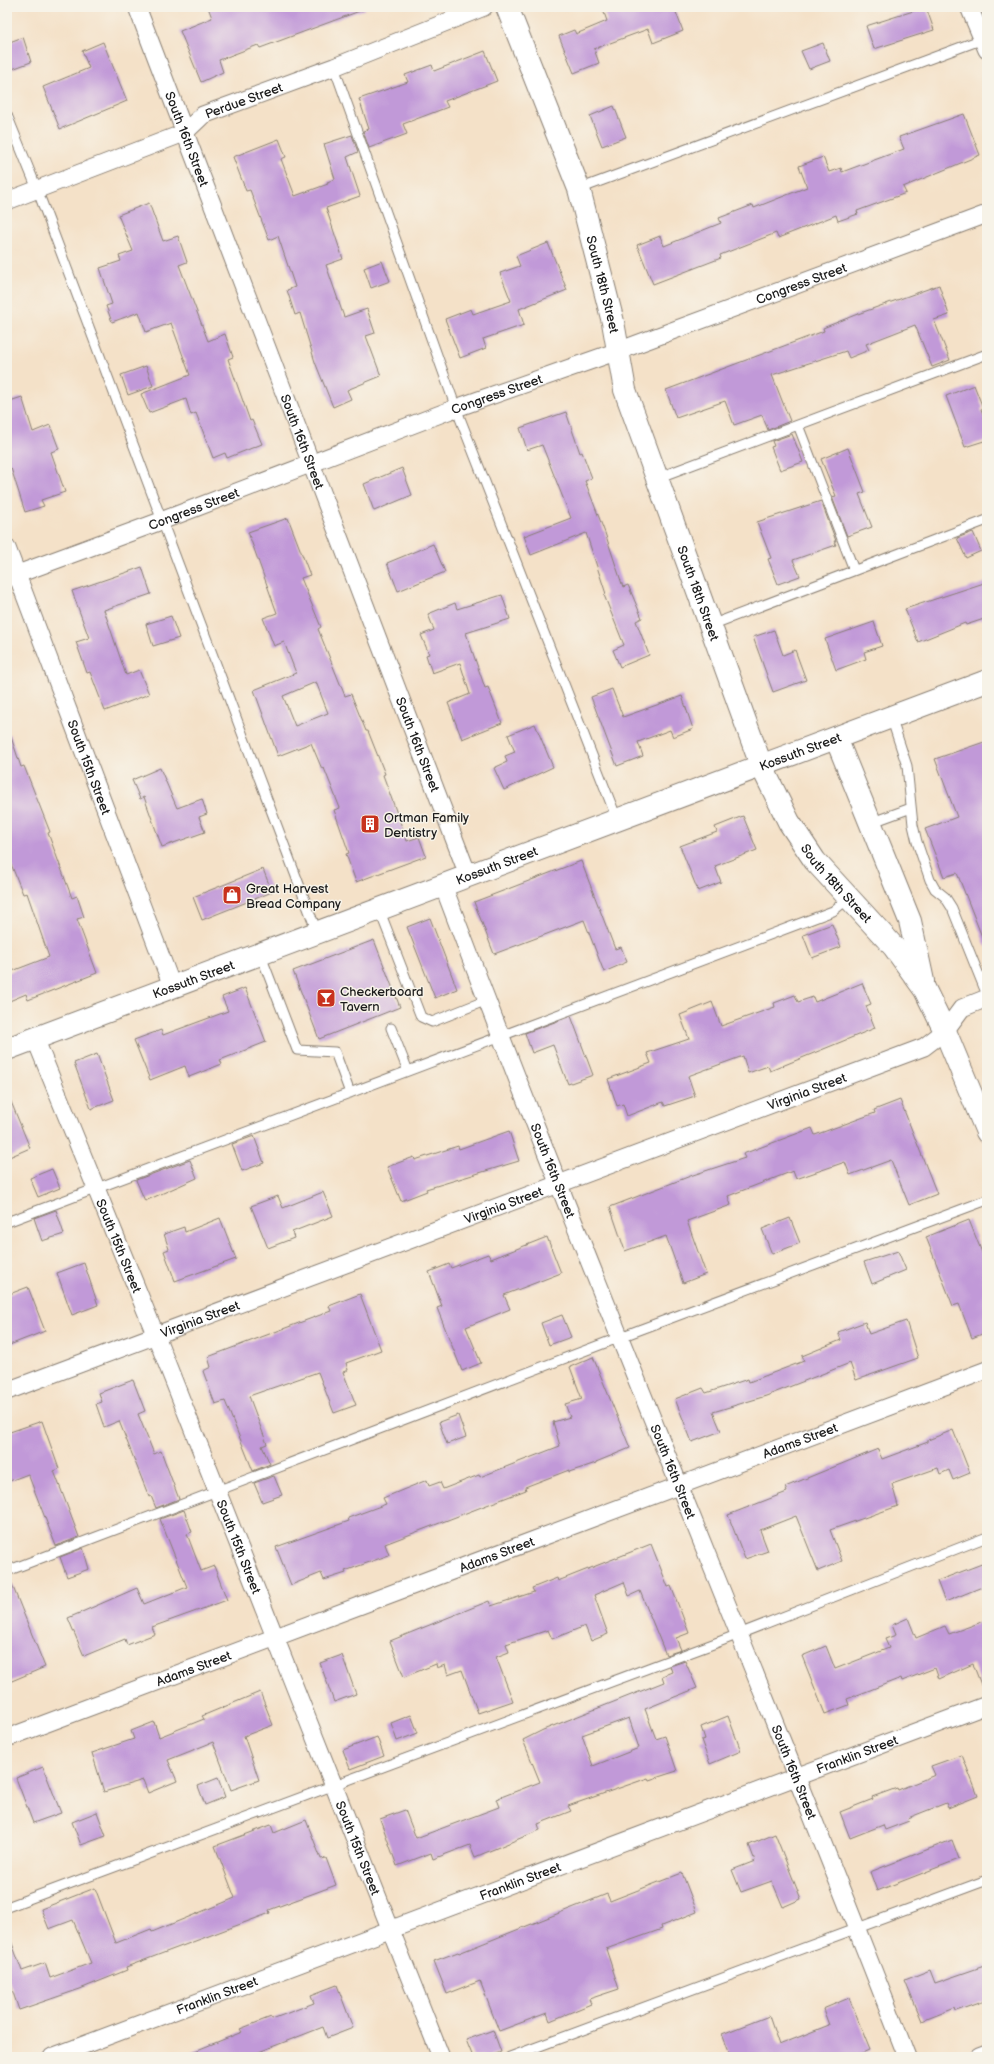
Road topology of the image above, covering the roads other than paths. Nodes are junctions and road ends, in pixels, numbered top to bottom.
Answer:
1 (137, 7) edge
2 (484, 7) edge
3 (507, 7) edge
4 (969, 7) edge
5 (985, 45) edge
6 (334, 67) junction
7 (7, 116) edge
8 (184, 134) junction
9 (37, 189) junction
10 (579, 189) junction
11 (7, 201) edge
12 (987, 214) edge
13 (618, 352) junction
14 (987, 354) edge
15 (456, 408) junction
16 (798, 425) junction
17 (312, 464) junction
18 (657, 478) junction
19 (987, 520) edge
20 (161, 521) junction
21 (7, 548) edge
22 (854, 570) junction
23 (12, 576) edge
24 (710, 625) junction
25 (987, 681) edge
26 (891, 717) junction
27 (836, 738) junction
28 (761, 765) junction
29 (911, 808) junction
30 (617, 819) junction
31 (870, 823) junction
32 (468, 875) junction
33 (443, 885) junction
34 (850, 897) junction
35 (379, 909) junction
36 (317, 932) junction
37 (260, 953) junction
38 (172, 986) junction
39 (925, 990) junction
40 (987, 995) edge
41 (987, 998) edge
42 (487, 1000) junction
43 (391, 1028) dead end
44 (945, 1031) junction
45 (501, 1036) junction
46 (35, 1038) junction
47 (7, 1049) edge
48 (408, 1071) junction
49 (350, 1093) junction
50 (987, 1132) edge
51 (559, 1183) junction
52 (96, 1189) junction
53 (987, 1200) edge
54 (7, 1222) edge
55 (156, 1336) junction
56 (620, 1337) junction
57 (987, 1370) edge
58 (7, 1391) edge
59 (679, 1484) junction
60 (217, 1491) junction
61 (987, 1537) edge
62 (7, 1571) edge
63 (738, 1635) junction
64 (274, 1638) junction
65 (987, 1705) edge
66 (7, 1738) edge
67 (795, 1776) junction
68 (333, 1785) junction
69 (987, 1880) edge
70 (7, 1907) edge
71 (857, 1929) junction
72 (390, 1930) junction
73 (987, 2054) edge
74 (52, 2057) edge
75 (441, 2057) edge
76 (510, 2057) edge
77 (907, 2057) edge
78 (979, 2057) edge

1 - 8 street, South 16th Street
2 - 6 street, Perdue Street
3 - 10 main road, South 18th Street
4 - 5 street
5 - 10 lane
6 - 8 street, Perdue Street
6 - 15 lane
7 - 9 lane
8 - 9 street, Perdue Street
8 - 17 street, South 16th Street
9 - 11 street, Perdue Street
9 - 20 lane
10 - 13 main road, South 18th Street
12 - 13 street, Congress Street
13 - 15 street, Congress Street
13 - 18 main road, South 18th Street
14 - 16 lane
15 - 17 street, Congress Street
15 - 30 lane
16 - 18 lane
16 - 22 lane
17 - 20 street, Congress Street
17 - 32 street, South 16th Street
18 - 24 main road, South 18th Street
19 - 22 lane
20 - 23 street, Congress Street
20 - 36 lane
21 - 23 street, South 15th Street
22 - 24 lane
23 - 38 street, South 15th Street
24 - 28 main road, South 18th Street
25 - 26 main road, Kossuth Street
26 - 27 main road, Kossuth Street
26 - 29 lane
27 - 28 main road, Kossuth Street
27 - 31 main road
28 - 30 main road, Kossuth Street
28 - 34 main road, South 18th Street
29 - 31 lane
29 - 40 lane
30 - 32 main road, Kossuth Street
31 - 39 main road
32 - 33 main road, Kossuth Street
33 - 35 main road, Kossuth Street
33 - 42 street, South 16th Street
34 - 39 main road, South 18th Street
34 - 45 lane
35 - 36 main road, Kossuth Street
35 - 42 lane
36 - 37 main road, Kossuth Street
37 - 38 main road, Kossuth Street
37 - 49 lane
38 - 46 main road, Kossuth Street
39 - 44 main road, South 18th Street
41 - 44 street, Virginia Street
42 - 45 street, South 16th Street
43 - 48 lane
44 - 50 main road, South 18th Street
44 - 51 street, Virginia Street
45 - 48 lane
45 - 51 street, South 16th Street
46 - 47 main road, Kossuth Street
46 - 52 street, South 15th Street
48 - 49 lane
49 - 52 lane
51 - 55 street, Virginia Street
51 - 56 street, South 16th Street
52 - 54 lane
52 - 55 street, South 15th Street
53 - 56 lane
55 - 58 street, Virginia Street
55 - 60 street, South 15th Street
56 - 59 street, South 16th Street
56 - 60 lane
57 - 59 street, Adams Street
59 - 63 street, South 16th Street
59 - 64 street, Adams Street
60 - 62 lane
60 - 64 street, South 15th Street
61 - 63 lane
63 - 67 street, South 16th Street
63 - 68 lane
64 - 66 street, Adams Street
64 - 68 street, South 15th Street
65 - 67 street, Franklin Street
67 - 71 street, South 16th Street
67 - 72 street, Franklin Street
68 - 70 lane
68 - 72 street, South 15th Street
69 - 71 lane
71 - 76 lane
71 - 77 street, South 16th Street
72 - 74 street, Franklin Street
72 - 75 street, South 15th Street
73 - 78 street

